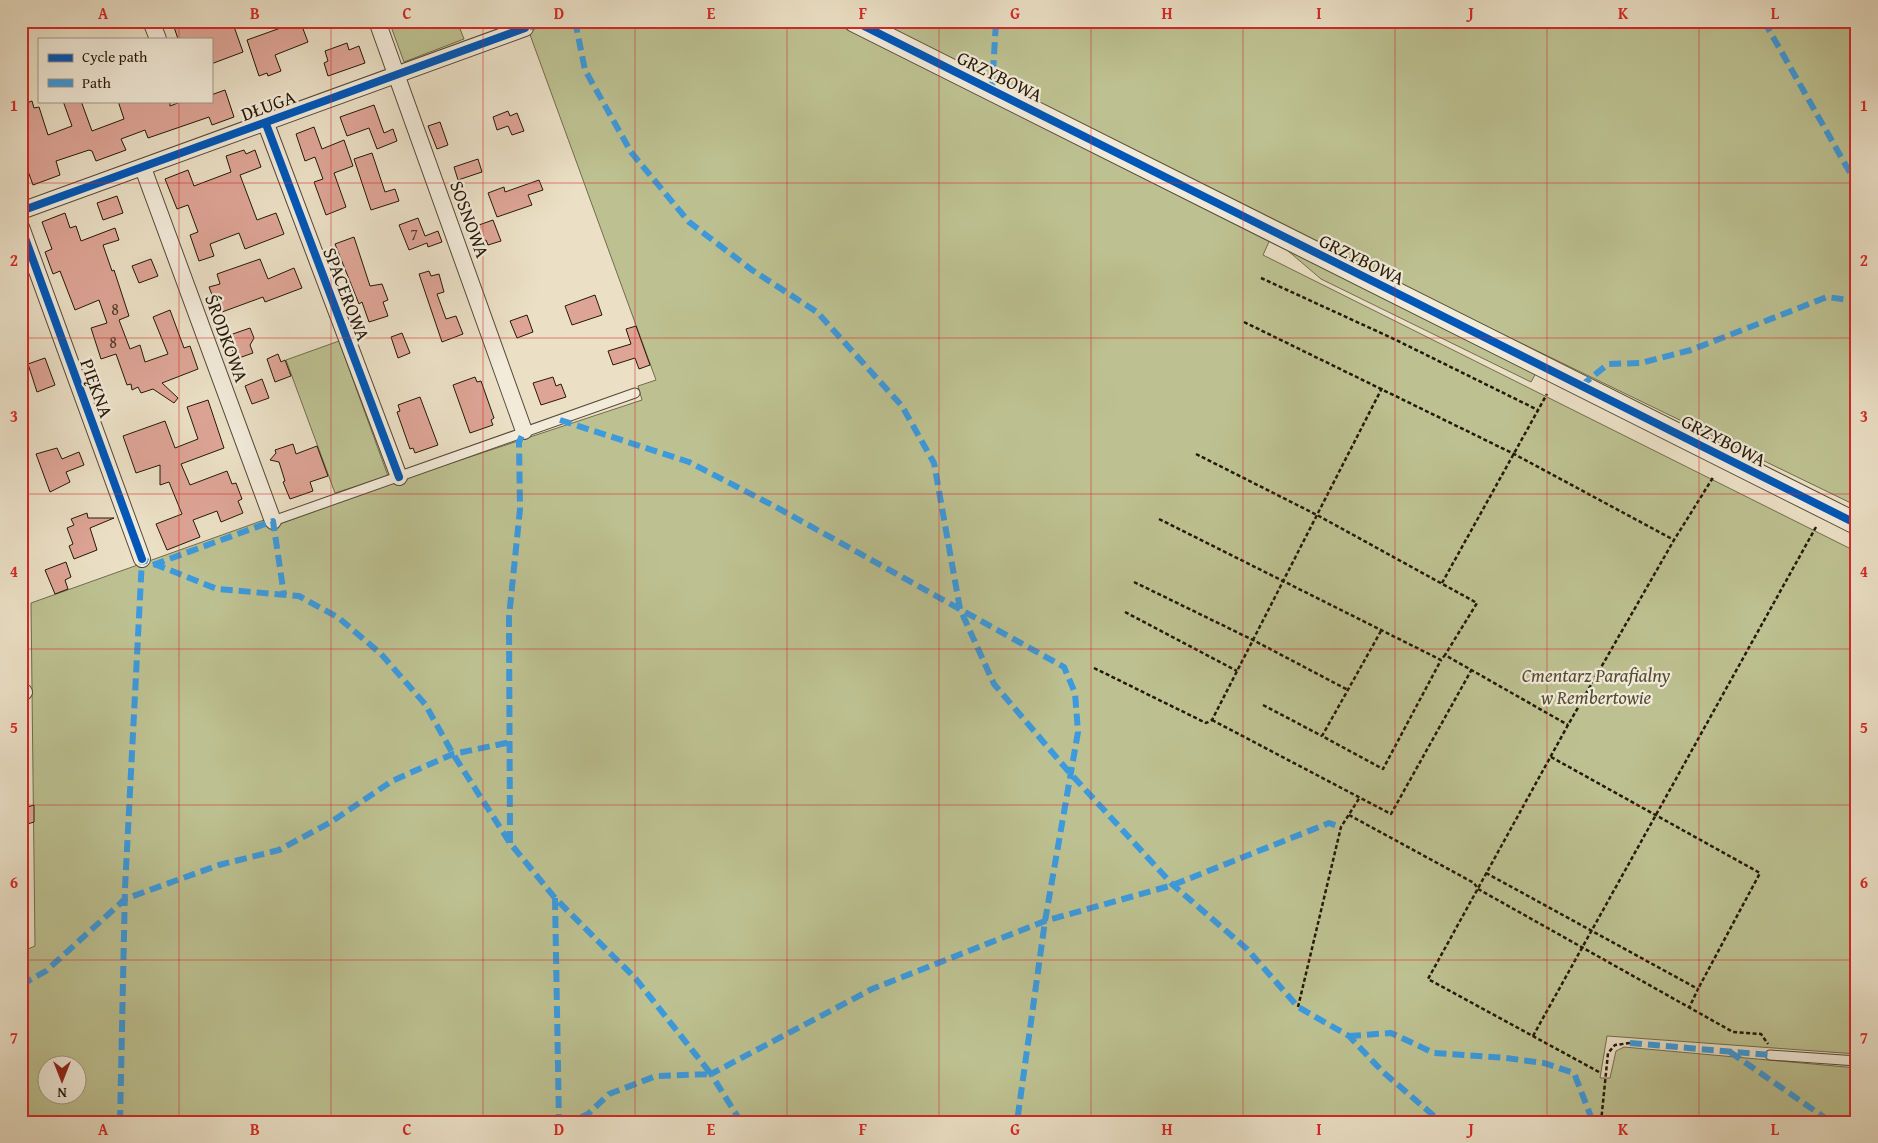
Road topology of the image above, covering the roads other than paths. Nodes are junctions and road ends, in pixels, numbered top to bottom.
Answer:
1 (152, 21) edge
2 (377, 21) edge
3 (854, 21) edge
4 (525, 28) dead end
5 (158, 38) edge
6 (397, 75) junction
7 (266, 124) junction
8 (143, 168) junction
9 (21, 211) edge
10 (21, 227) edge
11 (635, 393) dead end
12 (524, 431) junction
13 (399, 476) junction
14 (273, 521) joint
15 (1857, 524) edge
16 (142, 559) dead end
17 (1770, 1051) road end
18 (1857, 1060) edge

1 - 5 street
2 - 6 street, SOSNOWA
3 - 15 street, GRZYBOWA
4 - 6 street, DŁUGA
6 - 7 street, DŁUGA
6 - 12 street, SOSNOWA
7 - 8 street, DŁUGA
7 - 13 street, SPACEROWA
8 - 9 street, DŁUGA
8 - 14 street, ŚRODKOWA
10 - 16 street, PIĘKNA
11 - 12 lane
12 - 13 lane
13 - 14 lane
17 - 18 lane

